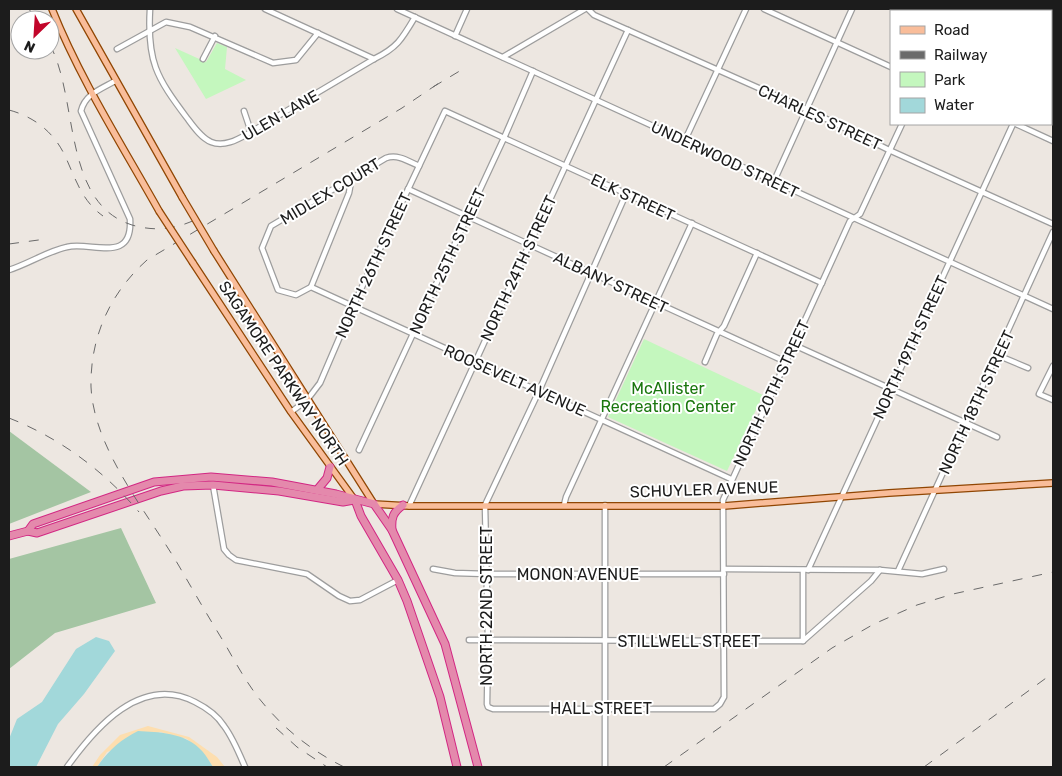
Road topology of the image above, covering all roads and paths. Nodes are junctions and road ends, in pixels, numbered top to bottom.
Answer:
1 (52, 9) edge
2 (76, 9) edge
3 (150, 9) edge
4 (265, 9) edge
5 (397, 9) edge
6 (467, 9) edge
7 (586, 9) edge
8 (746, 9) edge
9 (764, 9) edge
10 (852, 9) edge
11 (949, 9) edge
12 (404, 10) edge
13 (954, 10) edge
14 (415, 17) junction
15 (628, 30) junction
16 (148, 31) junction
17 (318, 33) junction
18 (215, 36) junction
19 (455, 36) junction
20 (837, 42) junction
21 (117, 49) dead end
22 (503, 57) junction
23 (203, 59) dead end
24 (374, 59) junction
25 (890, 67) edge
26 (718, 70) junction
27 (533, 71) junction
28 (116, 81) junction
29 (93, 93) junction
30 (595, 99) junction
31 (806, 109) junction
32 (244, 111) dead end
33 (445, 111) joint
34 (902, 125) edge
35 (1014, 125) edge
36 (1016, 125) edge
37 (251, 132) junction
38 (504, 138) junction
39 (685, 140) junction
40 (1053, 141) edge
41 (890, 150) junction
42 (419, 166) junction
43 (564, 166) junction
44 (352, 176) junction
45 (774, 181) junction
46 (408, 189) junction
47 (982, 192) junction
48 (626, 194) junction
49 (468, 216) junction
50 (856, 219) junction
51 (692, 224) junction
52 (1053, 224) edge
53 (1053, 232) edge
54 (528, 244) junction
55 (757, 254) junction
56 (949, 261) junction
57 (9, 270) edge
58 (590, 272) junction
59 (822, 283) junction
60 (311, 287) junction
61 (1025, 296) junction
62 (656, 302) junction
63 (353, 306) junction
64 (1053, 309) edge
65 (721, 331) junction
66 (414, 334) junction
67 (794, 345) junction
68 (997, 355) junction
69 (475, 361) junction
70 (705, 362) dead end
71 (786, 362) junction
72 (1053, 366) edge
73 (1028, 368) dead end
74 (891, 390) junction
75 (539, 391) junction
76 (307, 400) junction
77 (1053, 400) edge
78 (291, 412) junction
79 (602, 419) junction
80 (966, 423) junction
81 (997, 437) dead end
82 (359, 450) dead end
83 (330, 467) junction
84 (731, 478) junction
85 (1053, 482) edge
86 (213, 485) junction
87 (317, 490) junction
88 (935, 490) junction
89 (840, 497) junction
90 (354, 500) junction
91 (374, 504) junction
92 (485, 505) junction
93 (564, 505) junction
94 (604, 505) junction
95 (406, 506) junction
96 (724, 506) junction
97 (392, 530) junction
98 (28, 532) junction
99 (9, 536) edge
100 (433, 569) dead end
101 (944, 569) dead end
102 (805, 570) junction
103 (880, 570) junction
104 (724, 571) junction
105 (898, 571) junction
106 (487, 574) junction
107 (605, 575) junction
108 (398, 580) junction
109 (469, 640) dead end
110 (488, 640) junction
111 (604, 641) junction
112 (724, 641) junction
113 (803, 641) junction
114 (488, 707) joint
115 (605, 709) junction
116 (714, 709) joint
117 (67, 767) edge
118 (245, 767) edge
119 (457, 767) edge
120 (478, 767) edge
121 (605, 767) edge

1 - 29 main road, SAGAMORE PARKWAY NORTH
2 - 28 main road, SAGAMORE PARKWAY NORTH
3 - 16 street, ULEN LANE
4 - 17 street
5 - 12 street, UNDERWOOD STREET
6 - 19 street
7 - 15 street, CHARLES STREET
7 - 22 street
8 - 26 street
9 - 20 street
10 - 20 street
11 - 13 street
12 - 14 street, UNDERWOOD STREET
14 - 19 street, UNDERWOOD STREET
14 - 24 street, ULEN LANE
15 - 26 street, CHARLES STREET
15 - 30 street, NORTH 24TH STREET
16 - 18 street
16 - 21 street
16 - 37 street, ULEN LANE
17 - 18 street
17 - 24 street
18 - 23 street
19 - 22 street, UNDERWOOD STREET
20 - 25 street
20 - 31 street
22 - 27 street, UNDERWOOD STREET
24 - 37 street, ULEN LANE
26 - 31 street, CHARLES STREET
26 - 39 street
27 - 30 street, UNDERWOOD STREET
27 - 38 street, NORTH 25TH STREET
28 - 29 street
28 - 76 main road, SAGAMORE PARKWAY NORTH, bridge
29 - 57 street
29 - 78 main road, SAGAMORE PARKWAY NORTH, bridge
30 - 39 street, UNDERWOOD STREET
30 - 43 street, NORTH 24TH STREET
31 - 41 street, CHARLES STREET
31 - 45 street
32 - 37 street
33 - 38 street, ELK STREET
33 - 42 street, NORTH 26TH STREET
34 - 41 street, NORTH 20TH STREET
35 - 47 street, NORTH 19TH STREET
36 - 40 street
38 - 43 street, ELK STREET
38 - 49 street, NORTH 25TH STREET
39 - 45 street, UNDERWOOD STREET
41 - 47 street, CHARLES STREET
41 - 50 street, NORTH 20TH STREET
42 - 44 street, MIDLEX COURT
42 - 46 street, NORTH 26TH STREET
43 - 48 street, ELK STREET
43 - 54 street, NORTH 24TH STREET
44 - 60 street
44 - 60 street, MIDLEX COURT
45 - 50 street, UNDERWOOD STREET
46 - 49 street, ALBANY STREET
46 - 63 street, NORTH 26TH STREET
47 - 52 street, CHARLES STREET
47 - 56 street, NORTH 19TH STREET
48 - 51 street, ELK STREET
48 - 58 street
49 - 54 street, ALBANY STREET
49 - 66 street, NORTH 25TH STREET
50 - 56 street, UNDERWOOD STREET
50 - 59 street, NORTH 20TH STREET
51 - 55 street, ELK STREET
51 - 62 street
53 - 61 street, NORTH 18TH STREET
54 - 58 street, ALBANY STREET
54 - 69 street, NORTH 24TH STREET
55 - 59 street, ELK STREET
55 - 65 street
56 - 61 street, UNDERWOOD STREET
56 - 74 street, NORTH 19TH STREET
58 - 62 street, ALBANY STREET
58 - 75 street
59 - 67 street, NORTH 20TH STREET
60 - 63 street
61 - 64 street, UNDERWOOD STREET
61 - 68 street, NORTH 18TH STREET
62 - 65 street, ALBANY STREET
62 - 79 street
63 - 66 street, ROOSEVELT AVENUE
63 - 76 street, NORTH 26TH STREET
65 - 70 street
65 - 71 street, ALBANY STREET
66 - 69 street, ROOSEVELT AVENUE
66 - 82 street, NORTH 25TH STREET
67 - 71 street, NORTH 20TH STREET
67 - 74 street
68 - 73 street
68 - 80 street, NORTH 18TH STREET
69 - 75 street, ROOSEVELT AVENUE
69 - 95 street, NORTH 24TH STREET
71 - 84 street, NORTH 20TH STREET
72 - 77 street
74 - 80 street
74 - 89 street, NORTH 19TH STREET
75 - 79 street, ROOSEVELT AVENUE
75 - 92 street
76 - 78 street, NORTH 26TH STREET
76 - 91 main road, SAGAMORE PARKWAY NORTH
78 - 83 main road, SAGAMORE PARKWAY NORTH
79 - 84 street, ROOSEVELT AVENUE
79 - 93 street
80 - 81 street
80 - 88 street, NORTH 18TH STREET
83 - 87 highway
83 - 90 main road, SAGAMORE PARKWAY NORTH
84 - 96 street, NORTH 20TH STREET
85 - 88 main road, SCHUYLER AVENUE
86 - 90 highway, SCHUYLER AVENUE
86 - 98 highway, SCHUYLER AVENUE
86 - 108 street
87 - 90 highway, SCHUYLER AVENUE
87 - 98 highway, SCHUYLER AVENUE
88 - 89 main road, SCHUYLER AVENUE
88 - 105 street, NORTH 18TH STREET
89 - 96 main road, SCHUYLER AVENUE
89 - 102 street, NORTH 19TH STREET
90 - 91 highway, SCHUYLER AVENUE
90 - 108 highway, SAGAMORE PARKWAY NORTH
91 - 95 main road, SCHUYLER AVENUE
91 - 97 highway, SAGAMORE PARKWAY NORTH
92 - 93 main road, SCHUYLER AVENUE
92 - 95 main road, SCHUYLER AVENUE
92 - 106 street, NORTH 22ND STREET
93 - 94 main road, SCHUYLER AVENUE
94 - 96 main road, SCHUYLER AVENUE
94 - 107 street
95 - 97 highway
96 - 104 street, NORTH 20TH STREET
97 - 120 highway, SAGAMORE PARKWAY NORTH
98 - 99 highway, SCHUYLER AVENUE
100 - 106 street, MONON AVENUE
101 - 105 street, MONON AVENUE
102 - 103 street, MONON AVENUE
102 - 104 street, MONON AVENUE
102 - 113 street, NORTH 19TH STREET
103 - 105 street, MONON AVENUE
103 - 113 street
104 - 107 street, MONON AVENUE
104 - 112 street, NORTH 20TH STREET
106 - 107 street, MONON AVENUE
106 - 110 street, NORTH 22ND STREET
107 - 111 street
108 - 119 highway, SAGAMORE PARKWAY NORTH
109 - 110 street, STILLWELL STREET
110 - 111 street, STILLWELL STREET
110 - 114 street, NORTH 22ND STREET
111 - 112 street, STILLWELL STREET
111 - 115 street
112 - 113 street, STILLWELL STREET
112 - 116 street, NORTH 20TH STREET
114 - 115 street, HALL STREET
115 - 116 street, HALL STREET
115 - 121 street
117 - 118 street

